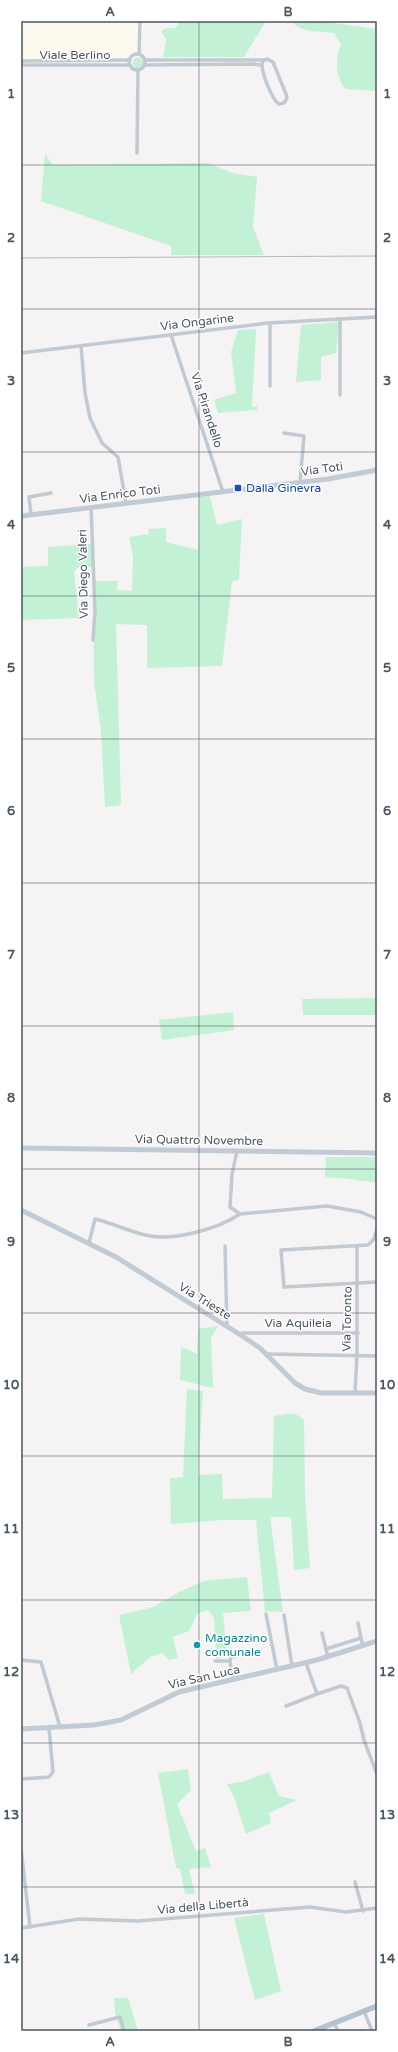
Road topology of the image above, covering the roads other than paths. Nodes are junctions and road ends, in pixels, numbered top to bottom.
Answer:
1 (140, 21) edge
2 (138, 54) junction
3 (145, 60) junction
4 (265, 60) junction
5 (21, 61) edge
6 (130, 62) junction
7 (21, 65) edge
8 (145, 65) junction
9 (260, 65) junction
10 (138, 70) junction
11 (137, 153) dead end
12 (377, 317) edge
13 (340, 319) junction
14 (270, 323) junction
15 (171, 335) junction
16 (81, 346) junction
17 (21, 353) edge
18 (270, 386) dead end
19 (340, 395) dead end
20 (284, 433) dead end
21 (377, 470) edge
22 (300, 482) junction
23 (222, 492) junction
24 (51, 493) dead end
25 (126, 503) junction
26 (91, 508) junction
27 (31, 515) junction
28 (21, 516) edge
29 (93, 640) dead end
30 (21, 1148) edge
31 (238, 1151) junction
32 (377, 1153) edge
33 (21, 1210) edge
34 (240, 1214) junction
35 (377, 1219) edge
36 (377, 1228) edge
37 (373, 1241) junction
38 (89, 1243) junction
39 (377, 1245) edge
40 (225, 1246) dead end
41 (357, 1246) junction
42 (377, 1282) edge
43 (358, 1284) junction
44 (227, 1327) junction
45 (358, 1333) junction
46 (239, 1334) junction
47 (266, 1354) junction
48 (357, 1354) junction
49 (377, 1356) edge
50 (355, 1392) junction
51 (377, 1393) edge
52 (266, 1614) dead end
53 (284, 1615) dead end
54 (358, 1623) dead end
55 (322, 1634) dead end
56 (361, 1638) junction
57 (377, 1641) edge
58 (363, 1646) junction
59 (326, 1649) junction
60 (256, 1651) dead end
61 (328, 1657) junction
62 (21, 1660) edge
63 (215, 1661) dead end
64 (230, 1661) junction
65 (306, 1663) junction
66 (292, 1666) junction
67 (277, 1670) junction
68 (233, 1680) junction
69 (317, 1694) junction
70 (286, 1706) dead end
71 (60, 1727) junction
72 (49, 1728) junction
73 (21, 1729) edge
74 (377, 1774) edge
75 (21, 1779) edge
76 (21, 1849) edge
77 (355, 1882) dead end
78 (377, 1908) edge
79 (363, 1911) junction
80 (30, 1927) junction
81 (21, 1928) edge
82 (377, 2006) edge
83 (364, 2011) junction
84 (334, 2023) junction
85 (89, 2025) dead end
86 (124, 2031) edge
87 (314, 2031) edge
88 (338, 2031) edge
89 (372, 2031) edge

1 - 2 street
2 - 3 street
2 - 6 street
3 - 4 street
3 - 8 street
4 - 9 street
4 - 9 street
5 - 6 street, Viale Berlino
6 - 7 street, Viale Berlino
6 - 10 street
8 - 9 street
8 - 10 street
10 - 11 street
12 - 13 street, Via Ongarine
13 - 14 street, Via Ongarine
13 - 19 street
14 - 15 street, Via Ongarine
14 - 18 street
15 - 16 street, Via Ongarine
15 - 23 street, Via Pirandello
16 - 17 street, Via Ongarine
16 - 25 street
20 - 22 street
21 - 22 street, Via Toti
22 - 23 street, Via Toti
23 - 25 street, Via Enrico Toti
24 - 27 street
25 - 26 street, Via Enrico Toti
26 - 27 street, Via Enrico Toti
26 - 29 street, Via Diego Valeri
27 - 28 street, Via Enrico Toti
30 - 31 street, Via Quattro Novembre
31 - 32 street, Via Quattro Novembre
31 - 34 street
33 - 38 street, Via Trieste
34 - 35 street
34 - 38 street
36 - 37 street
37 - 39 street
37 - 41 street
38 - 44 street, Via Trieste
40 - 44 street
41 - 43 street, Via Toronto
41 - 43 street
42 - 43 street
43 - 45 street, Via Toronto
44 - 46 street, Via Trieste
45 - 46 street, Via Aquileia
45 - 48 street, Via Toronto
46 - 47 street, Via Trieste
47 - 48 street
47 - 50 street, Via Trieste
48 - 49 street
48 - 50 street, Via Toronto
50 - 51 street, Via Trieste
52 - 67 street
53 - 66 street
54 - 56 street
55 - 59 street
56 - 58 street
56 - 59 street
57 - 58 street, Via San Luca
58 - 61 street, Via San Luca
59 - 61 street
60 - 64 street
61 - 65 street, Via San Luca
62 - 71 street
63 - 64 street
64 - 68 street
65 - 66 street, Via San Luca
65 - 69 street
66 - 67 street, Via San Luca
67 - 68 street, Via San Luca
68 - 71 street, Via San Luca
69 - 70 street
69 - 74 street
71 - 72 street, Via San Luca
72 - 73 street, Via San Luca
72 - 75 street
76 - 80 street
77 - 79 street
78 - 79 street, Via della Libertà
79 - 80 street, Via della Libertà
80 - 81 street, Via della Libertà
82 - 83 main road
83 - 84 main road
83 - 89 street
84 - 87 main road
84 - 88 street
85 - 86 street

